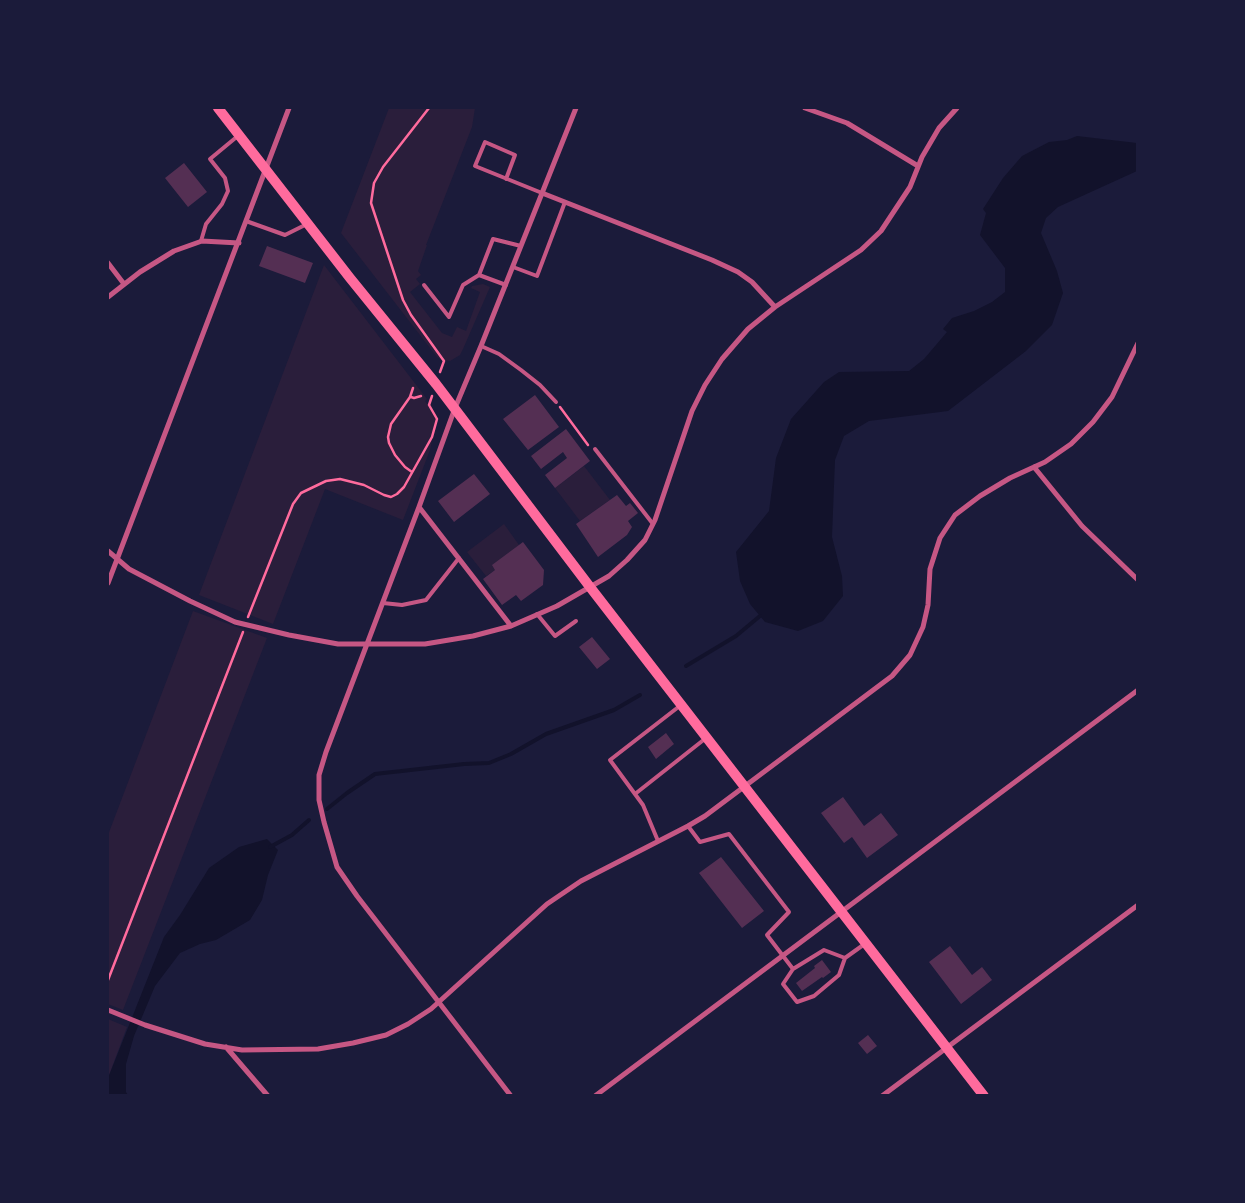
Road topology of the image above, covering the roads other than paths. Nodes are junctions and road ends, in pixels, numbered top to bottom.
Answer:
1 (218, 108) edge
2 (289, 108) edge
3 (576, 108) edge
4 (805, 108) edge
5 (957, 108) edge
6 (240, 135) junction
7 (918, 166) junction
8 (265, 168) junction
9 (506, 179) junction
10 (542, 193) junction
11 (565, 202) junction
12 (246, 221) junction
13 (308, 224) junction
14 (201, 242) junction
15 (239, 243) junction
16 (521, 246) junction
17 (108, 263) edge
18 (513, 267) junction
19 (479, 275) junction
20 (124, 284) junction
21 (424, 285) dead end
22 (506, 285) junction
23 (108, 297) edge
24 (775, 307) junction
25 (1138, 343) edge
26 (481, 346) junction
27 (556, 402) road end
28 (455, 408) junction
29 (595, 448) road end
30 (1034, 467) junction
31 (419, 508) junction
32 (653, 524) junction
33 (108, 551) edge
34 (458, 558) junction
35 (117, 559) junction
36 (1138, 580) edge
37 (108, 583) edge
38 (590, 587) junction
39 (383, 602) junction
40 (537, 614) junction
41 (576, 622) dead end
42 (512, 626) junction
43 (367, 644) junction
44 (1138, 690) edge
45 (681, 705) junction
46 (706, 738) junction
47 (745, 787) junction
48 (635, 794) junction
49 (688, 826) junction
50 (658, 841) junction
51 (1138, 905) edge
52 (841, 911) junction
53 (866, 943) junction
54 (783, 954) junction
55 (845, 958) junction
56 (792, 969) junction
57 (439, 1002) junction
58 (108, 1010) edge
59 (226, 1047) junction
60 (947, 1047) junction
61 (268, 1096) edge
62 (511, 1096) edge
63 (595, 1096) edge
64 (882, 1096) edge
65 (984, 1096) edge

1 - 6 main road
2 - 8 street
3 - 10 street
4 - 7 street
5 - 7 street
6 - 8 main road
6 - 14 lane
7 - 24 street
8 - 12 street
8 - 13 main road
9 - 9 lane
9 - 10 lane
10 - 11 street
10 - 16 street
11 - 18 lane
11 - 24 street
12 - 13 lane
12 - 15 street
13 - 28 main road
14 - 15 street
14 - 20 street
15 - 35 street
16 - 18 street
16 - 19 lane
17 - 20 street
18 - 22 street
19 - 21 lane
19 - 22 lane
20 - 23 street
22 - 26 street
24 - 32 street
25 - 30 street
26 - 27 lane
26 - 28 street
28 - 31 street
28 - 38 main road
29 - 32 lane
30 - 36 street
30 - 47 street
31 - 34 street
31 - 39 street
32 - 38 street
33 - 35 street
34 - 39 lane
34 - 42 street
35 - 37 street
35 - 43 street
38 - 40 street
38 - 45 main road
39 - 43 street
40 - 41 lane
40 - 42 street
42 - 43 street
43 - 57 street
44 - 52 street
45 - 46 main road
45 - 48 lane
46 - 47 main road
46 - 48 lane
47 - 49 street
47 - 52 main road
48 - 50 lane
49 - 50 street
49 - 54 lane
50 - 57 street
51 - 60 street
52 - 53 main road
52 - 54 street
53 - 55 lane
53 - 60 main road
54 - 56 lane
54 - 63 street
55 - 56 lane
55 - 56 lane
57 - 59 street
57 - 62 street
58 - 59 street
59 - 61 street
60 - 64 street
60 - 65 main road

